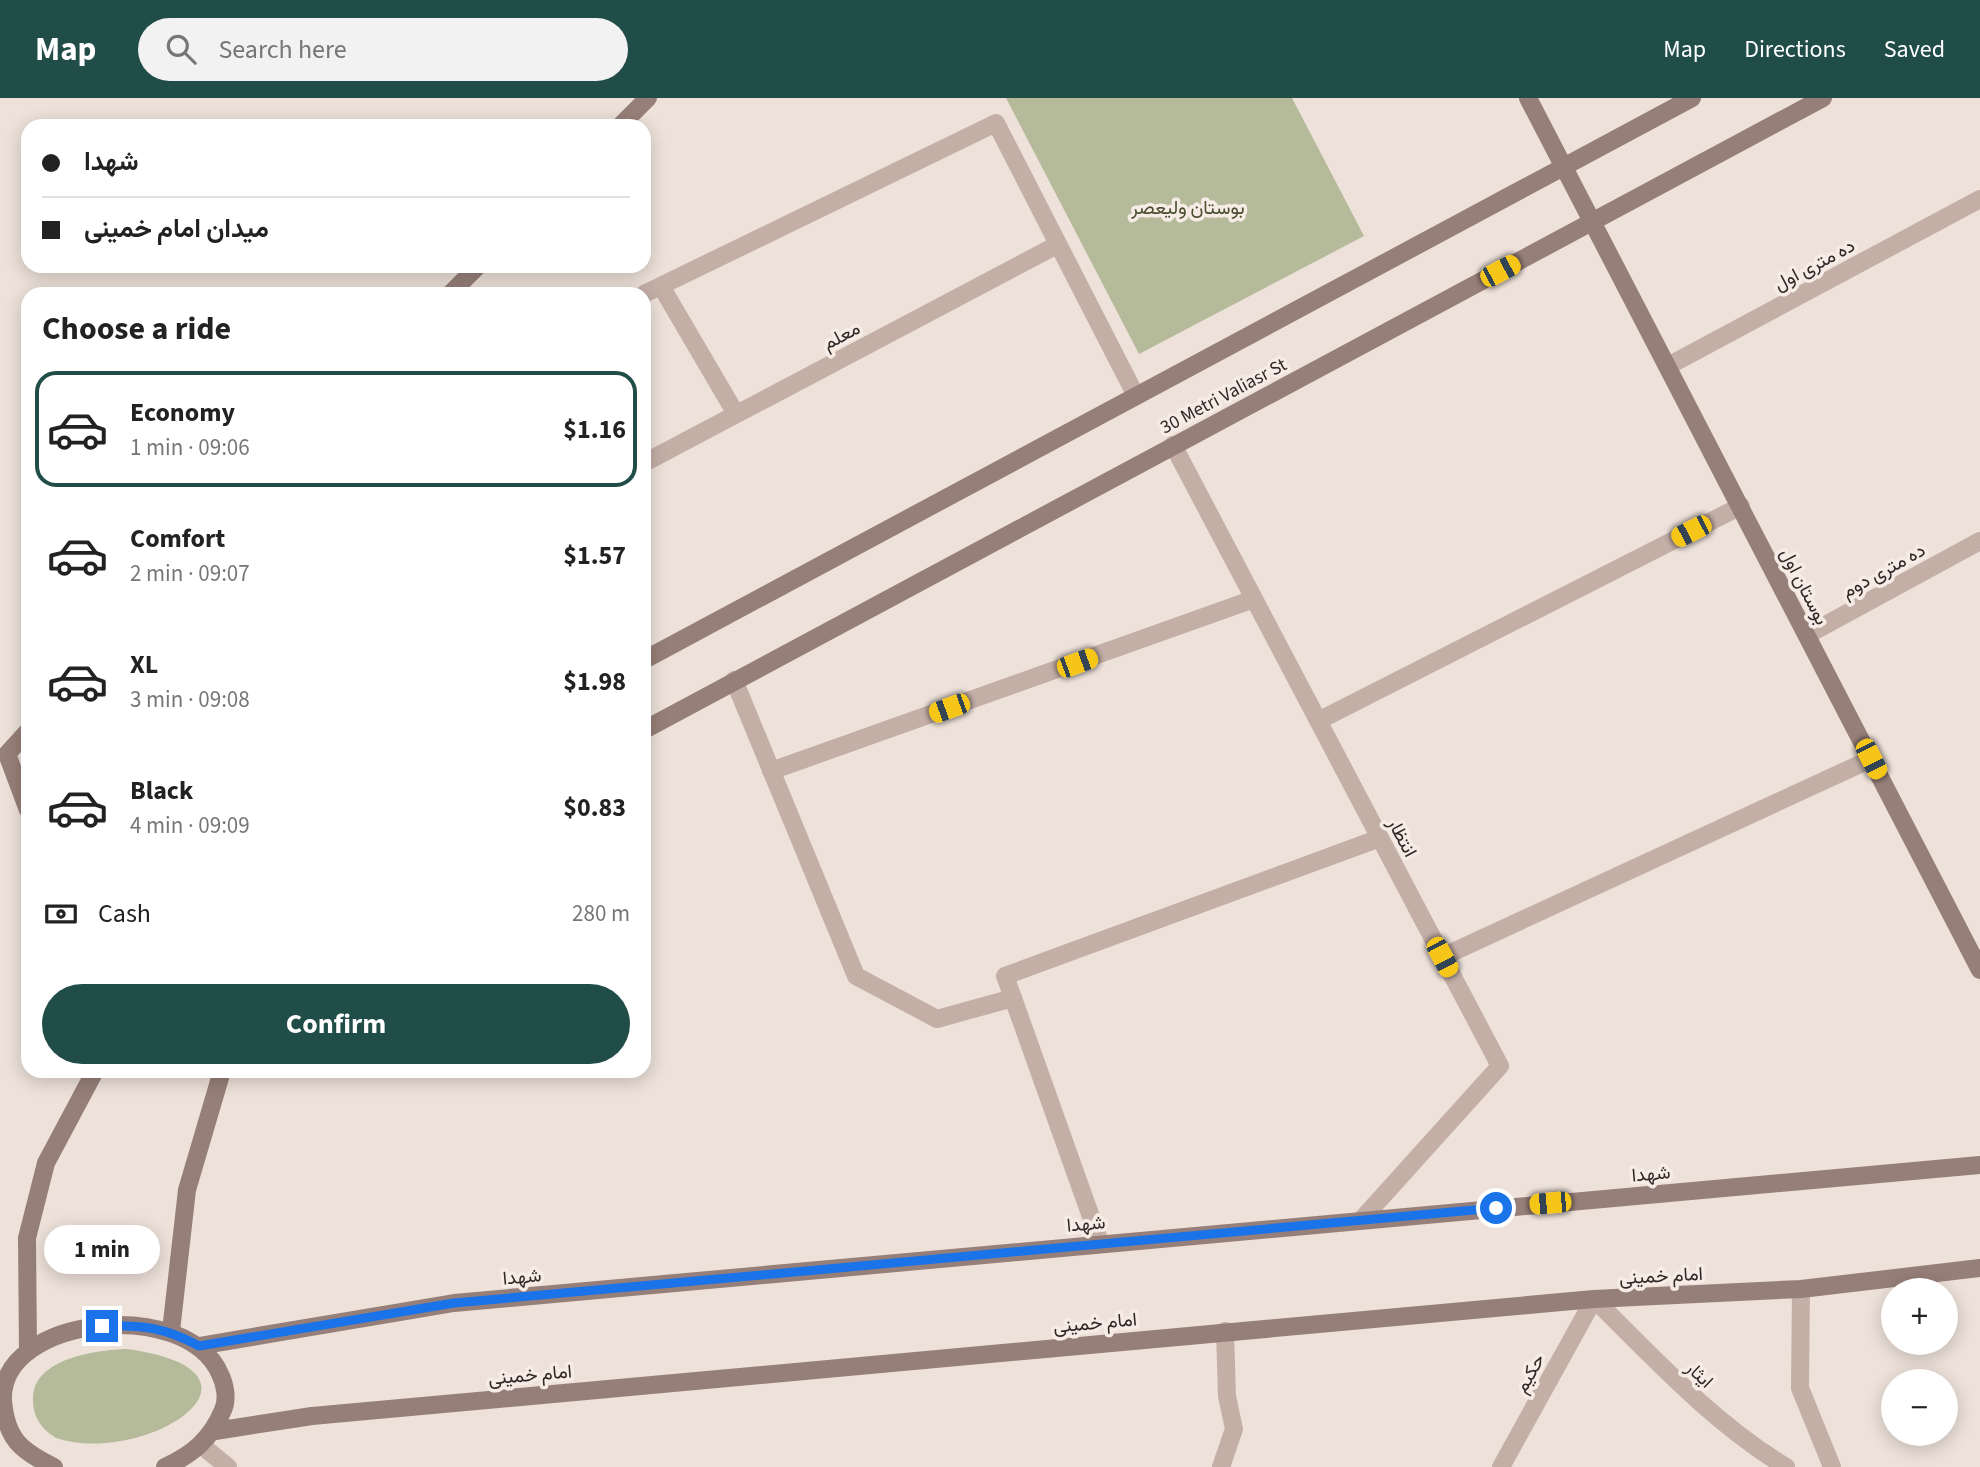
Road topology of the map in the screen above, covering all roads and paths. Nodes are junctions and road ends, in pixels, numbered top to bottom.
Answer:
1 (648, 98) edge
2 (1528, 98) edge
3 (1692, 98) edge
4 (1823, 98) edge
5 (627, 119) edge
6 (1565, 167) junction
7 (1980, 199) edge
8 (1594, 220) junction
9 (1057, 245) junction
10 (471, 273) edge
11 (661, 286) junction
12 (457, 287) edge
13 (651, 291) edge
14 (1668, 366) junction
15 (1136, 397) junction
16 (736, 414) junction
17 (1173, 445) junction
18 (651, 459) edge
19 (1741, 506) junction
20 (1980, 541) edge
21 (1254, 599) junction
22 (1807, 635) junction
23 (651, 656) edge
24 (734, 680) junction
25 (1318, 721) junction
26 (651, 726) edge
27 (21, 739) edge
28 (1871, 759) junction
29 (771, 771) junction
30 (21, 791) edge
31 (1380, 838) junction
32 (1442, 957) junction
33 (1980, 970) edge
34 (1013, 998) junction
35 (91, 1078) edge
36 (220, 1078) edge
37 (1980, 1165) edge
38 (1362, 1219) junction
39 (1100, 1242) junction
40 (1980, 1268) edge
41 (1801, 1289) junction
42 (1594, 1299) junction
43 (172, 1331) junction
44 (1225, 1331) junction
45 (199, 1346) junction
46 (28, 1352) junction
47 (5, 1372) edge
48 (215, 1431) junction
49 (192, 1456) edge
50 (36, 1467) edge
51 (53, 1467) edge
52 (164, 1467) edge
53 (228, 1467) edge
54 (1221, 1467) edge
55 (1501, 1467) edge
56 (1784, 1467) edge
57 (1832, 1467) edge

1 - 5 main road
2 - 6 main road, بوستان اول
3 - 6 main road, 30 Metri Valiasr St
4 - 8 main road, 30 Metri Valiasr St
6 - 8 main road, بوستان اول
6 - 15 main road, 30 Metri Valiasr St
7 - 14 street, ده متری اول
8 - 14 main road, بوستان اول
8 - 17 main road, 30 Metri Valiasr St
9 - 11 street
9 - 15 street
9 - 16 street, معلم
10 - 12 main road
11 - 13 street
11 - 16 street
14 - 19 main road, بوستان اول
15 - 23 main road, 30 Metri Valiasr St
16 - 18 street, معلم
17 - 21 street, انتظار
17 - 24 main road, 30 Metri Valiasr St
19 - 22 main road, بوستان اول
19 - 25 street
20 - 22 street, ده متری دوم
21 - 25 street, انتظار
21 - 29 street
22 - 28 main road, بوستان اول
24 - 26 main road, 30 Metri Valiasr St
24 - 29 street
25 - 31 street, انتظار
27 - 30 main road
28 - 32 street
28 - 33 main road, بوستان اول
29 - 34 street
31 - 32 street, انتظار
31 - 34 street
32 - 38 street, انتظار
34 - 39 street
35 - 46 main road
36 - 43 main road
37 - 38 main road, شهدا
38 - 39 main road, شهدا
39 - 45 main road, شهدا
40 - 41 main road, امام خمینی
41 - 42 main road, امام خمینی
41 - 57 street
42 - 44 main road, امام خمینی
42 - 55 street, حکیم
42 - 56 street, ایثار
43 - 45 main road
43 - 46 main road
44 - 48 main road, امام خمینی
44 - 54 street
45 - 48 main road
46 - 47 main road
47 - 51 main road
48 - 49 main road
49 - 52 main road
49 - 53 street
50 - 51 main road

